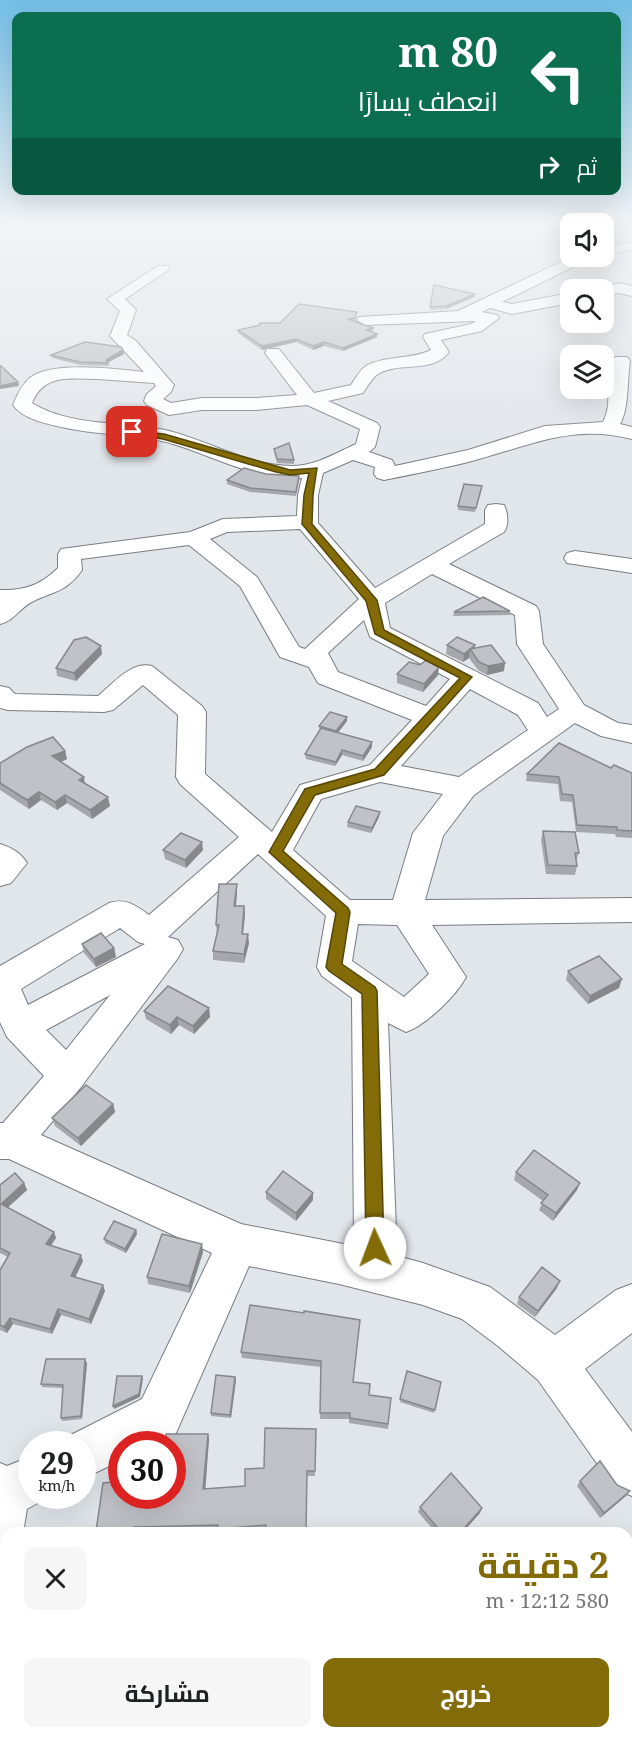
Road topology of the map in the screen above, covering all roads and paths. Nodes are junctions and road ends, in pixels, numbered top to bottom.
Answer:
1 (120, 303) edge
2 (489, 304) joint
3 (560, 304) edge
4 (465, 314) junction
5 (364, 320) dead end
6 (273, 353) dead end
7 (621, 362) dead end
8 (159, 378) junction
9 (310, 399) junction
10 (609, 427) junction
11 (632, 433) edge
12 (354, 454) junction
13 (314, 470) junction
14 (496, 510) dead end
15 (307, 522) junction
16 (194, 538) junction
17 (575, 558) dead end
18 (625, 561) edge
19 (432, 565) junction
20 (10, 598) edge
21 (372, 600) junction
22 (0, 617) edge
23 (320, 662) junction
24 (467, 677) junction
25 (0, 694) edge
26 (632, 710) edge
27 (574, 711) junction
28 (430, 717) junction
29 (622, 732) edge
30 (543, 733) junction
31 (380, 772) junction
32 (464, 788) junction
33 (267, 845) junction
34 (0, 855) edge
35 (0, 875) edge
36 (632, 910) edge
37 (343, 912) junction
38 (406, 912) junction
39 (158, 941) junction
40 (1, 982) edge
41 (369, 991) junction
42 (20, 1027) junction
43 (68, 1076) junction
44 (6, 1141) edge
45 (238, 1244) junction
46 (376, 1272) junction
47 (632, 1306) edge
48 (554, 1364) junction
49 (96, 1448) edge
50 (632, 1472) edge

1 - 8 street
2 - 3 street
2 - 4 street
4 - 5 street
4 - 9 street
6 - 9 street
7 - 10 street
8 - 9 street
8 - 13 street
9 - 12 street
10 - 11 street
10 - 12 street
12 - 13 street
13 - 15 street
14 - 19 street
15 - 16 street
15 - 21 street
16 - 20 street
16 - 23 street
17 - 18 street
19 - 21 street
19 - 27 street
20 - 22 street
21 - 23 street
21 - 24 street
23 - 28 street
24 - 28 street
24 - 30 street
25 - 33 street
26 - 29 street
27 - 29 street
27 - 30 street
28 - 31 street
30 - 32 street
31 - 32 street
31 - 33 street
32 - 38 street
33 - 37 street
33 - 39 street
34 - 35 street
36 - 38 street
37 - 38 street
37 - 41 street
38 - 41 street
39 - 40 street
39 - 42 street
39 - 43 street
40 - 42 street
41 - 46 street
42 - 43 street
43 - 44 street
44 - 45 street
45 - 46 street
45 - 49 street
46 - 48 street
47 - 48 street
48 - 50 street

